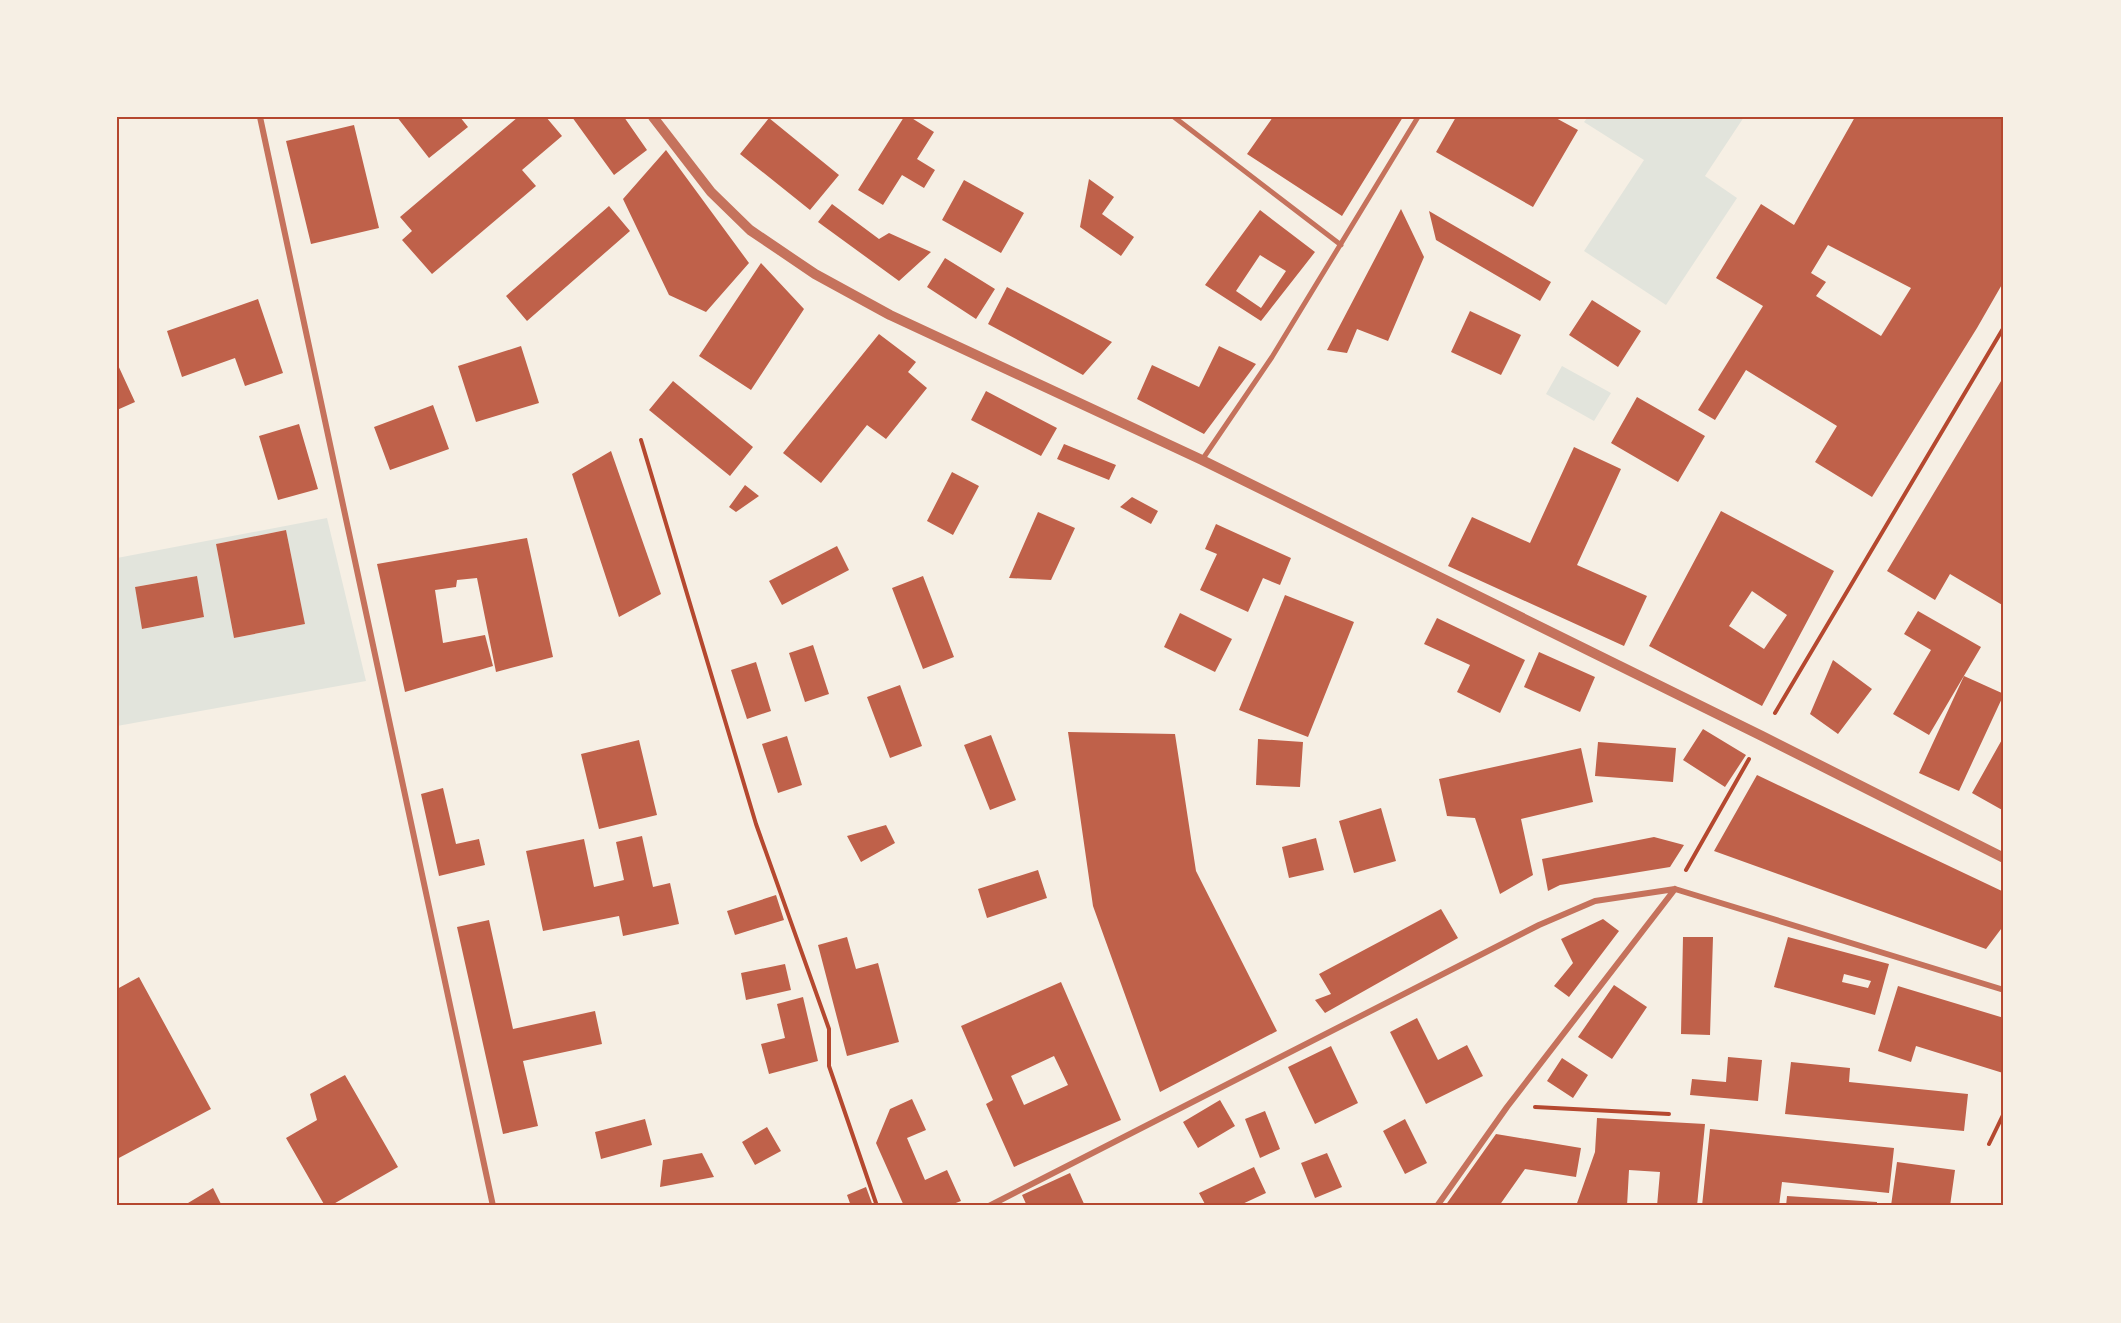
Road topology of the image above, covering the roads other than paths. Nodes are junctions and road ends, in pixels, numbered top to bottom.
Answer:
1 (260, 117) edge
2 (653, 117) edge
3 (1174, 117) edge
4 (1418, 117) edge
5 (1341, 244) junction
6 (1202, 460) junction
7 (2004, 858) edge
8 (1675, 889) junction
9 (2004, 990) edge
10 (493, 1206) edge
11 (988, 1206) edge
12 (1437, 1206) edge

1 - 10 street
2 - 6 street
3 - 5 street
4 - 5 street
5 - 6 street
6 - 7 street
8 - 9 street
8 - 11 street
8 - 12 street

